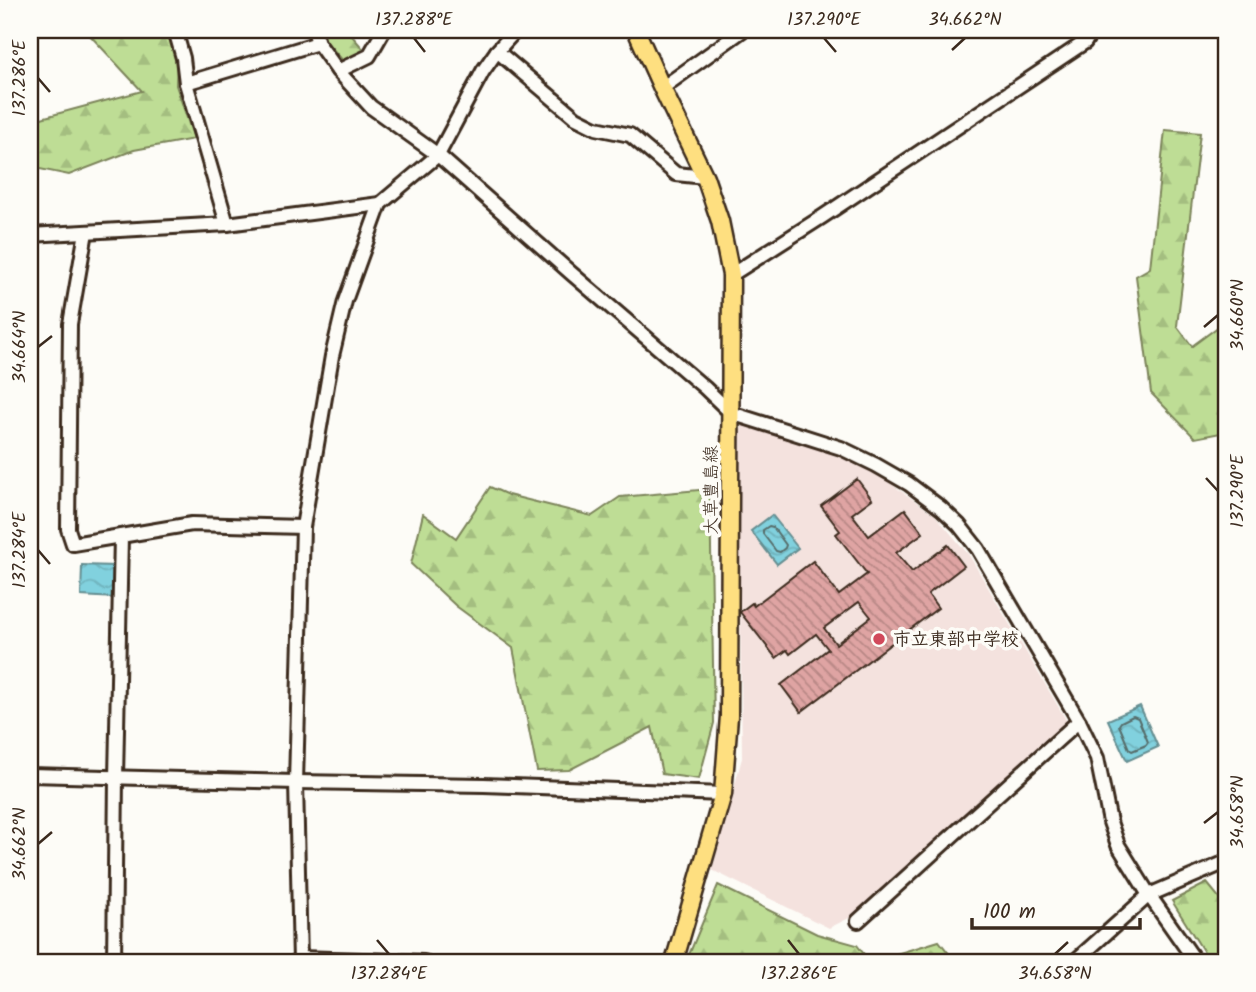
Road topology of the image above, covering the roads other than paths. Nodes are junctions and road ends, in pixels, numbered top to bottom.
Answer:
1 (175, 30) edge
2 (314, 30) edge
3 (384, 30) edge
4 (516, 30) edge
5 (636, 30) edge
6 (743, 30) edge
7 (1075, 30) edge
8 (1093, 30) edge
9 (1085, 42) junction
10 (318, 43) junction
11 (497, 51) junction
12 (338, 71) junction
13 (186, 83) junction
14 (662, 88) junction
15 (439, 155) junction
16 (705, 177) junction
17 (380, 204) junction
18 (227, 224) junction
19 (86, 232) junction
20 (30, 235) edge
21 (731, 275) junction
22 (731, 412) junction
23 (303, 527) junction
24 (121, 536) junction
25 (1079, 721) junction
26 (30, 775) edge
27 (116, 778) junction
28 (296, 782) junction
29 (723, 794) junction
30 (1226, 862) edge
31 (1149, 895) junction
32 (858, 921) dead end
33 (300, 960) edge
34 (114, 962) edge
35 (424, 962) edge
36 (674, 962) edge
37 (1074, 962) edge
38 (1196, 962) edge

1 - 13 street
2 - 10 street
3 - 12 street
4 - 11 street
5 - 14 main road, 大草豊島線
6 - 14 street
7 - 9 street
8 - 9 street
9 - 21 street
10 - 12 street
10 - 13 street
11 - 15 street
11 - 16 street
12 - 15 street
13 - 18 street
14 - 16 main road, 大草豊島線
15 - 17 street
15 - 22 street
16 - 21 main road, 大草豊島線
17 - 18 street
17 - 23 street
18 - 19 street
19 - 20 street
19 - 24 street
21 - 22 main road, 大草豊島線
22 - 25 street
22 - 29 main road, 大草豊島線
23 - 24 street
23 - 28 street
24 - 27 street
25 - 31 street
25 - 32 street
26 - 27 street
27 - 28 street
27 - 34 street
28 - 29 street
28 - 33 street
29 - 36 main road, 大草豊島線
30 - 31 street
31 - 37 street
31 - 38 street
33 - 35 street

